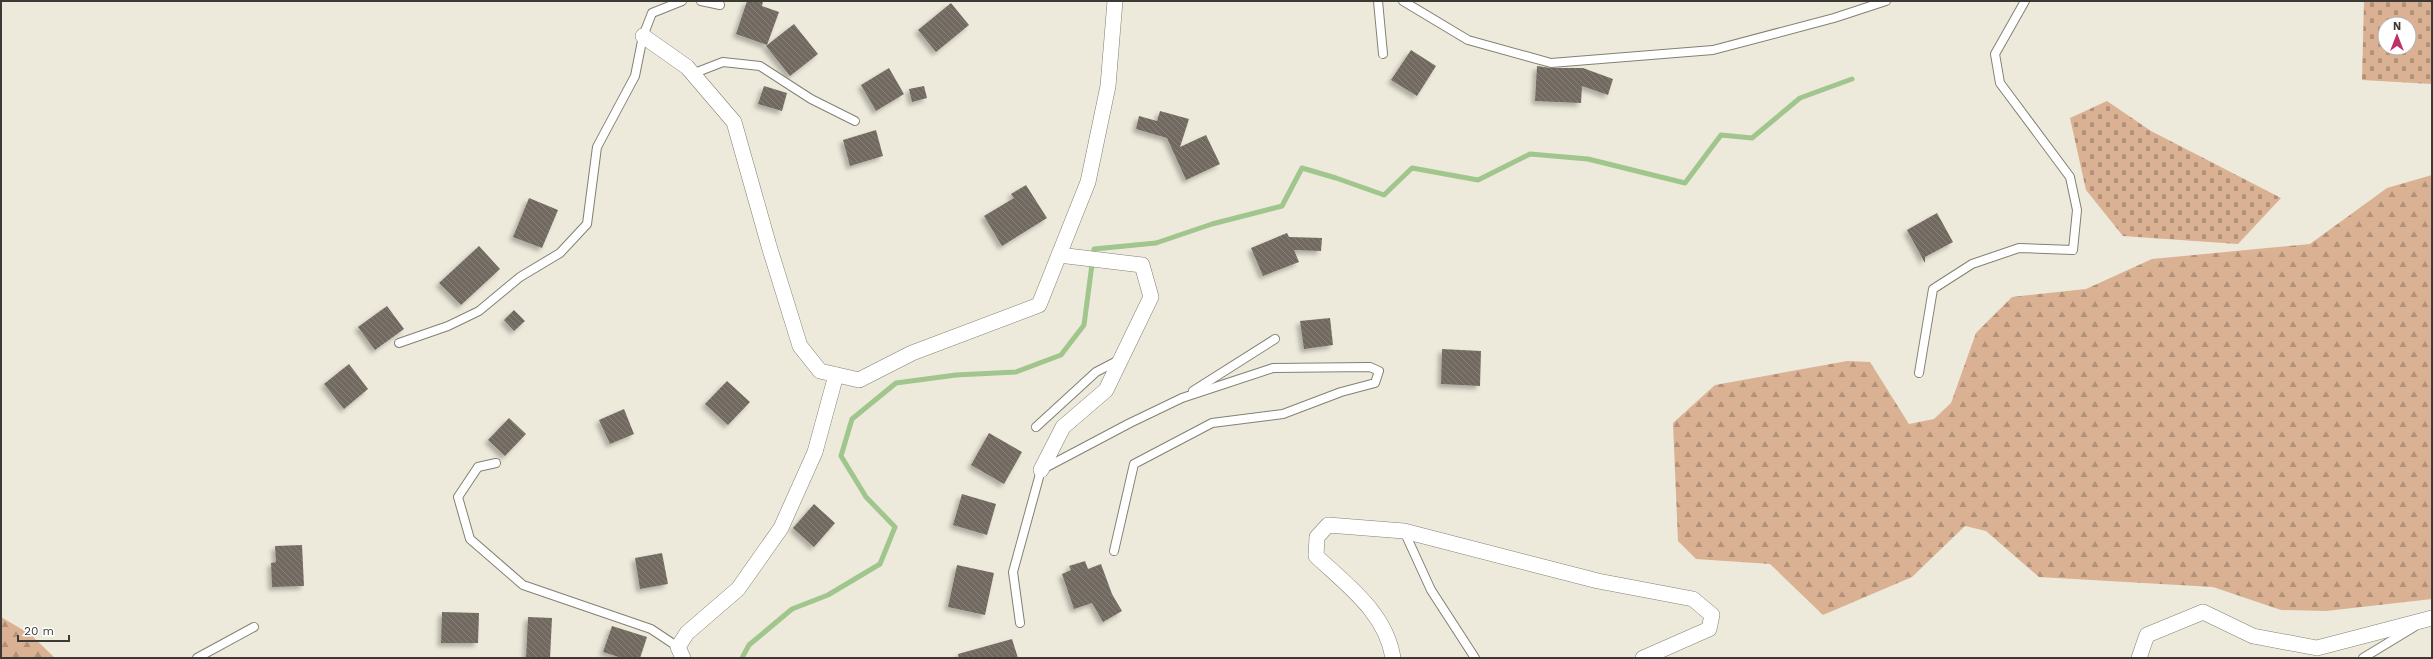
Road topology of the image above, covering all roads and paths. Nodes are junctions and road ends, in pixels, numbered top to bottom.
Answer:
1 (682, 1) edge
2 (702, 1) edge
3 (1115, 1) edge
4 (1378, 1) edge
5 (1403, 1) edge
6 (1886, 1) edge
7 (2025, 1) edge
8 (720, 5) dead end
9 (643, 36) junction
10 (1383, 54) dead end
11 (692, 74) junction
12 (855, 121) dead end
13 (1059, 256) junction
14 (1275, 339) dead end
15 (399, 344) dead end
16 (1122, 358) junction
17 (1919, 373) dead end
18 (836, 375) junction
19 (1182, 398) junction
20 (1036, 427) dead end
21 (496, 464) dead end
22 (1041, 470) junction
23 (1404, 532) junction
24 (1114, 551) dead end
25 (2430, 618) edge
26 (1020, 623) dead end
27 (254, 627) dead end
28 (681, 653) edge
29 (197, 658) edge
30 (1393, 658) edge
31 (1475, 658) edge
32 (1643, 658) edge
33 (2139, 658) edge
34 (2363, 658) edge

1 - 9 lane
2 - 8 lane
3 - 13 street
4 - 10 lane
5 - 6 lane
7 - 17 lane
9 - 11 street
9 - 15 lane
11 - 12 lane
11 - 18 street
13 - 16 street
13 - 18 street
14 - 19 lane
16 - 20 lane
16 - 22 street
18 - 28 street
19 - 22 lane
19 - 24 lane
21 - 28 lane
22 - 26 lane
23 - 30 street
23 - 31 lane
23 - 32 street
25 - 33 street
25 - 34 lane
27 - 29 lane

